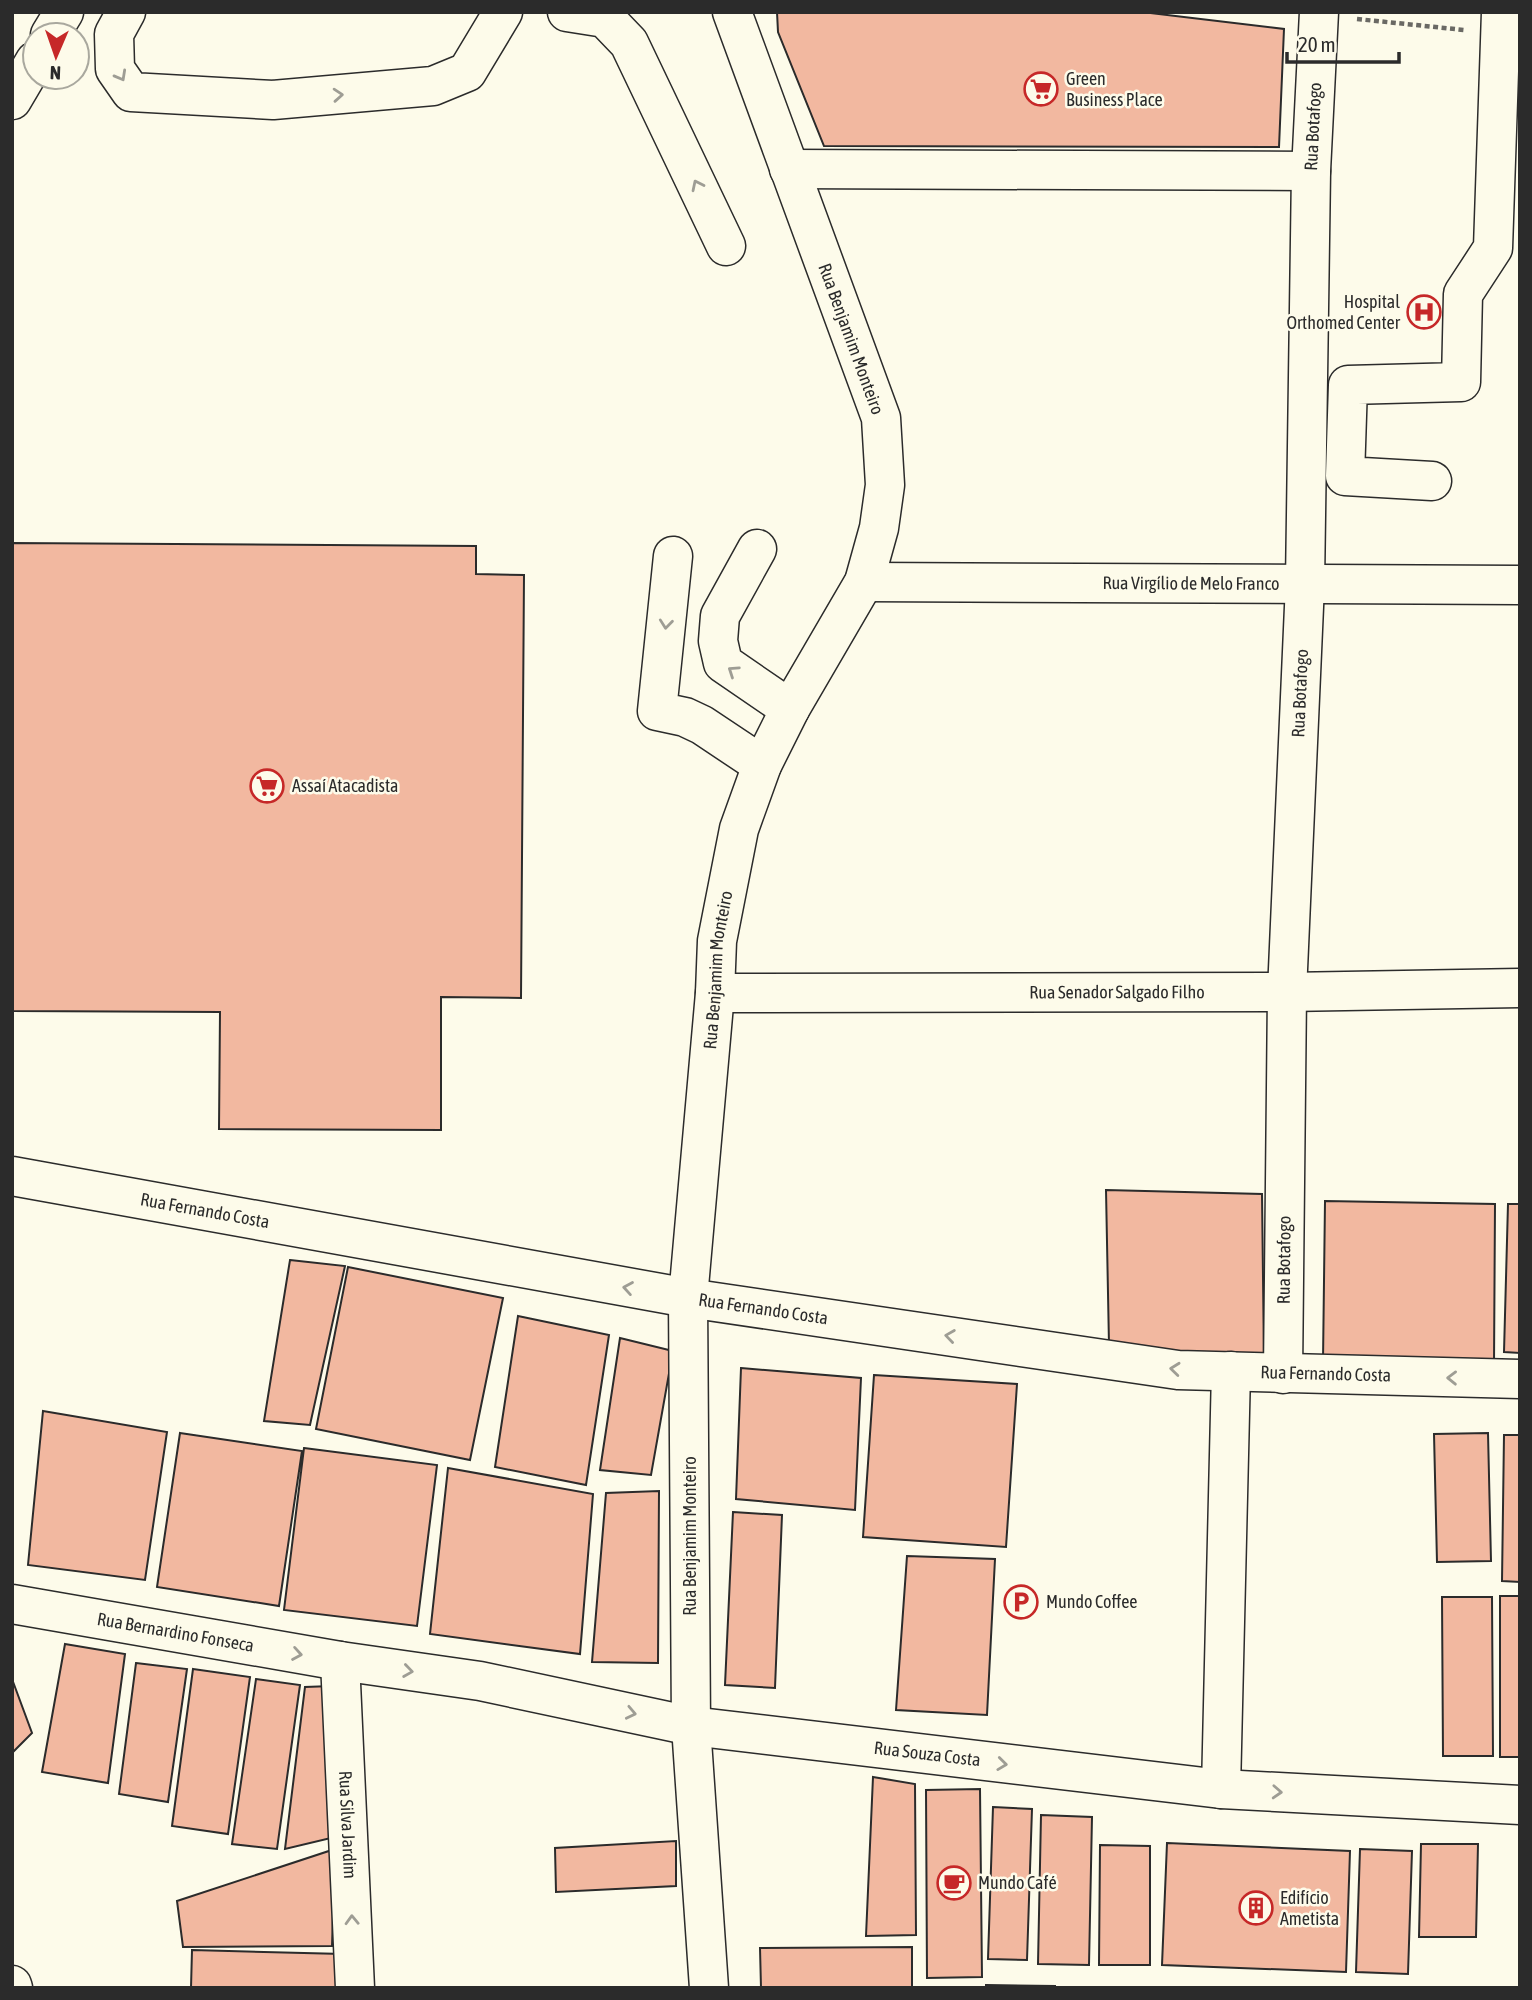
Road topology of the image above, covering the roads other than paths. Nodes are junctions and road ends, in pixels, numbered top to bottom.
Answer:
1 (126, 12) edge
2 (503, 12) edge
3 (567, 12) edge
4 (732, 12) edge
5 (1319, 14) edge
6 (1501, 23) edge
7 (21, 85) edge
8 (12, 100) edge
9 (789, 169) junction
10 (1311, 171) junction
11 (726, 246) dead end
12 (1432, 481) dead end
13 (757, 549) dead end
14 (673, 556) dead end
15 (864, 582) junction
16 (1306, 584) junction
17 (1520, 585) edge
18 (790, 709) junction
19 (762, 765) junction
20 (1520, 988) edge
21 (1287, 992) junction
22 (715, 993) junction
23 (12, 1176) edge
24 (688, 1298) junction
25 (1231, 1371) junction
26 (1283, 1374) junction
27 (1520, 1380) edge
28 (12, 1604) edge
29 (340, 1661) junction
30 (691, 1726) junction
31 (1221, 1789) junction
32 (1520, 1805) edge
33 (355, 1988) edge
34 (709, 1988) edge

1 -> 2 street
11 -> 3 street
4 - 9 street, Rua Benjamim Monteiro
5 - 10 street, Rua Botafogo
6 - 12 street
7 - 8 street
9 - 10 street
9 - 15 street, Rua Benjamim Monteiro
10 - 16 street, Rua Botafogo
18 -> 13 street
14 -> 19 street
15 - 16 street, Rua Virgílio de Melo Franco
15 - 18 street, Rua Benjamim Monteiro
16 - 17 street, Rua Virgílio de Melo Franco
16 - 21 street, Rua Botafogo
18 - 19 street, Rua Benjamim Monteiro
19 - 22 street, Rua Benjamim Monteiro
20 - 21 street, Rua Senador Salgado Filho
21 - 22 street, Rua Senador Salgado Filho
21 - 26 street, Rua Botafogo
22 - 24 street, Rua Benjamim Monteiro
24 -> 23 street, Rua Fernando Costa
25 -> 24 street, Rua Fernando Costa
24 - 30 street, Rua Benjamim Monteiro
25 - 26 street, Rua Fernando Costa
25 - 31 street
27 -> 26 street, Rua Fernando Costa
28 -> 29 street, Rua Bernardino Fonseca
29 -> 30 street, Rua Souza Costa
33 -> 29 street, Rua Silva Jardim
30 -> 31 street, Rua Souza Costa
30 - 34 street, Rua Benjamim Monteiro
31 -> 32 street, Rua Souza Costa

